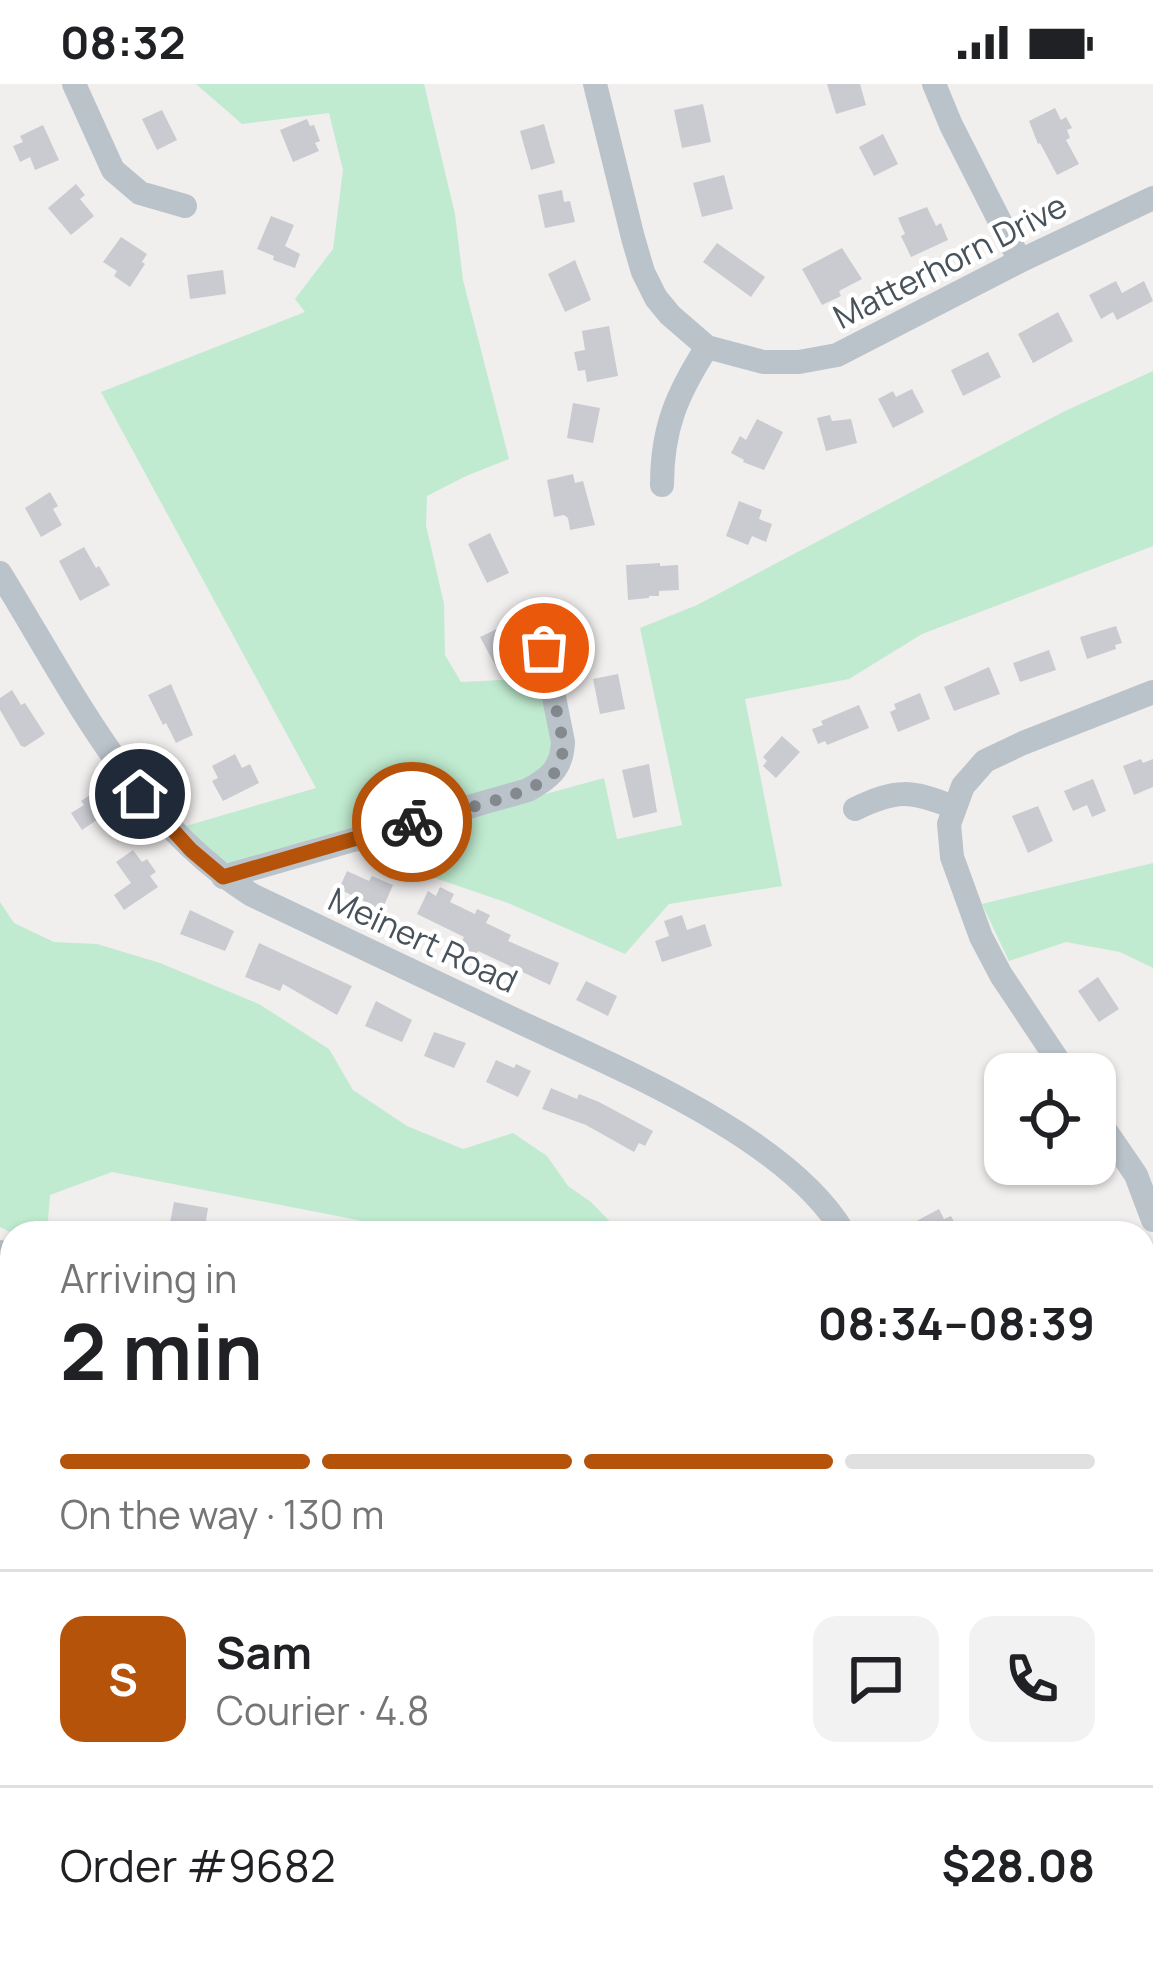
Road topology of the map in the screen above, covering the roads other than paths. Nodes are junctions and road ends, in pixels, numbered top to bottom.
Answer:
1 (74, 84) edge
2 (595, 84) edge
3 (934, 84) edge
4 (1153, 198) edge
5 (185, 206) dead end
6 (1020, 261) junction
7 (706, 347) junction
8 (662, 485) dead end
9 (0, 573) edge
10 (544, 648) dead end
11 (1153, 692) edge
12 (953, 807) junction
13 (855, 809) dead end
14 (223, 877) junction
15 (1053, 1053) edge
16 (1116, 1146) edge
17 (1153, 1220) edge
18 (836, 1221) edge

1 - 5 street
2 - 7 street, Matterhorn Drive
3 - 6 street
4 - 6 street, Matterhorn Drive
6 - 7 street, Matterhorn Drive
7 - 8 street
9 - 14 street, Meinert Road
10 - 14 street
11 - 12 street
12 - 13 street
12 - 15 street
14 - 18 street, Meinert Road
16 - 17 street

